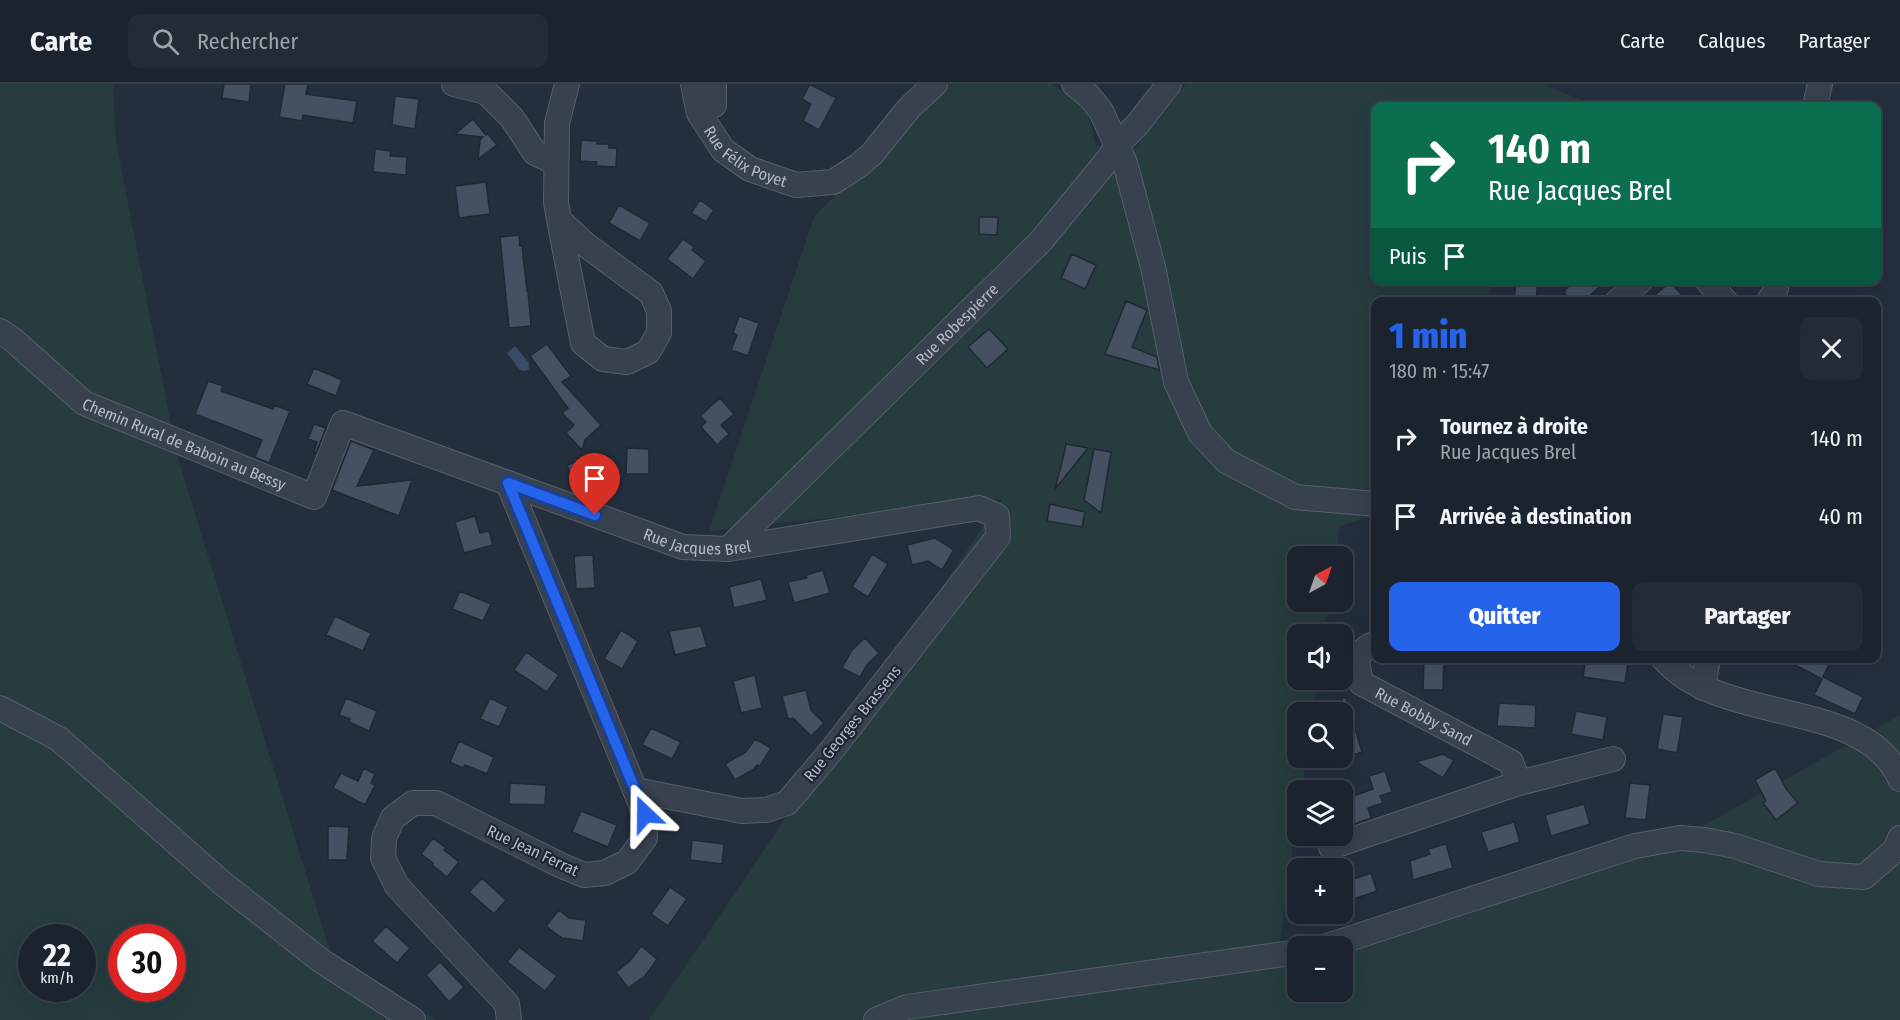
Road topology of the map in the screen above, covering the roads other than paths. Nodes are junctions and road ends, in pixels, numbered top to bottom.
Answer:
1 (454, 84) edge
2 (567, 84) edge
3 (693, 84) edge
4 (935, 84) edge
5 (1074, 84) edge
6 (1169, 84) edge
7 (1820, 84) edge
8 (1816, 102) edge
9 (1117, 145) junction
10 (556, 163) junction
11 (559, 220) junction
12 (1636, 285) edge
13 (1711, 285) edge
14 (1622, 297) edge
15 (1722, 297) edge
16 (0, 331) edge
17 (343, 423) joint
18 (508, 483) junction
19 (1371, 504) edge
20 (997, 516) joint
21 (728, 549) junction
22 (1371, 645) edge
23 (1667, 663) edge
24 (1707, 663) edge
25 (1703, 688) junction
26 (0, 708) edge
27 (1613, 759) dead end
28 (1900, 779) edge
29 (1519, 783) junction
30 (635, 790) junction
31 (1900, 838) edge
32 (1331, 847) dead end
33 (1353, 938) edge
34 (1287, 953) edge
35 (414, 1020) edge
36 (509, 1020) edge
37 (876, 1020) edge

1 - 10 street
2 - 10 street
3 - 4 street, Rue Félix Poyet
5 - 9 street
6 - 9 street, Rue Robespierre
7 - 8 street
9 - 19 street
9 - 21 street, Rue Robespierre
10 - 11 street
11 - 11 street
12 - 14 street
13 - 15 street
16 - 17 street, Chemin Rural de Baboin au Bessy
17 - 18 street, Rue Jacques Brel
18 - 21 street, Rue Jacques Brel
18 - 30 street, Rue Jean Ferrat
20 - 21 street, Rue Jacques Brel
20 - 30 street, Rue Georges Brassens
22 - 29 street, Rue Bobby Sand
23 - 25 street
24 - 25 street
25 - 28 street
26 - 35 street
27 - 29 street
29 - 32 street
30 - 36 street, Rue Jean Ferrat
31 - 33 street
34 - 37 street

